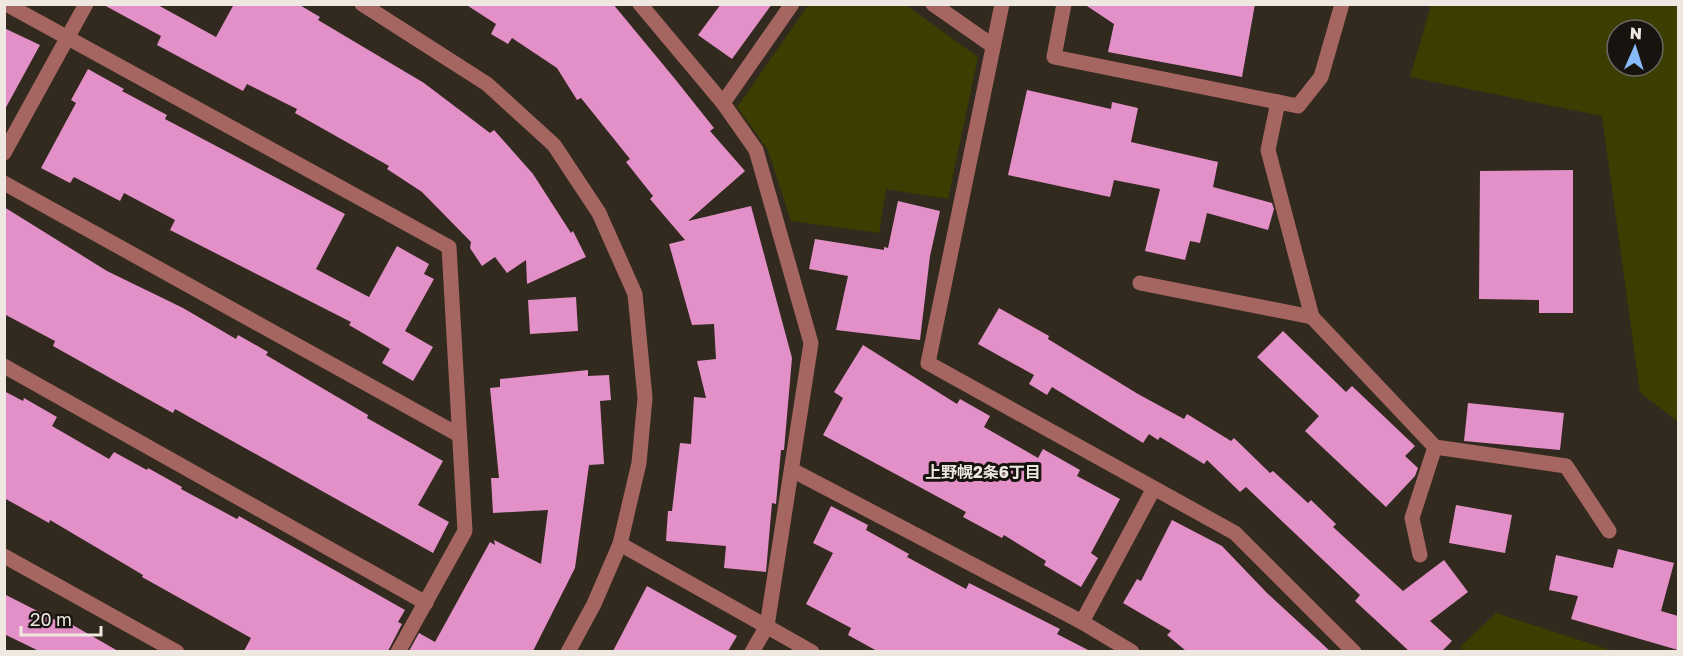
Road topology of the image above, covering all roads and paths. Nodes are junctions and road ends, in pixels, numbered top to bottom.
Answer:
1 (6, 4) edge
2 (86, 4) edge
3 (362, 4) edge
4 (640, 4) edge
5 (792, 4) edge
6 (933, 4) edge
7 (1002, 4) edge
8 (1064, 4) edge
9 (1342, 4) edge
10 (68, 38) junction
11 (993, 46) junction
12 (1278, 102) junction
13 (723, 104) junction
14 (4, 153) edge
15 (4, 183) edge
16 (1140, 283) dead end
17 (1312, 317) junction
18 (4, 366) edge
19 (459, 435) junction
20 (1435, 447) junction
21 (792, 470) junction
22 (1153, 490) junction
23 (1609, 531) dead end
24 (620, 544) junction
25 (1420, 555) dead end
26 (4, 556) edge
27 (426, 603) junction
28 (1082, 622) junction
29 (766, 626) junction
30 (177, 651) edge
31 (398, 651) edge
32 (568, 651) edge
33 (752, 651) edge
34 (812, 651) edge
35 (1132, 651) edge
36 (1354, 651) edge

1 - 10 street
2 - 10 street
3 - 24 street
4 - 13 street
5 - 13 street
6 - 11 street
7 - 11 street
8 - 12 street
9 - 12 street
10 - 14 street
10 - 19 street
11 - 22 street
12 - 17 street
13 - 21 street
15 - 19 street
16 - 17 street
17 - 20 street
18 - 27 street
19 - 27 street
20 - 23 street
20 - 25 street
21 - 28 street
21 - 29 street
22 - 28 street
22 - 36 street
24 - 29 street
24 - 32 street
26 - 30 street
27 - 31 street
28 - 35 street
29 - 33 street
29 - 34 street

